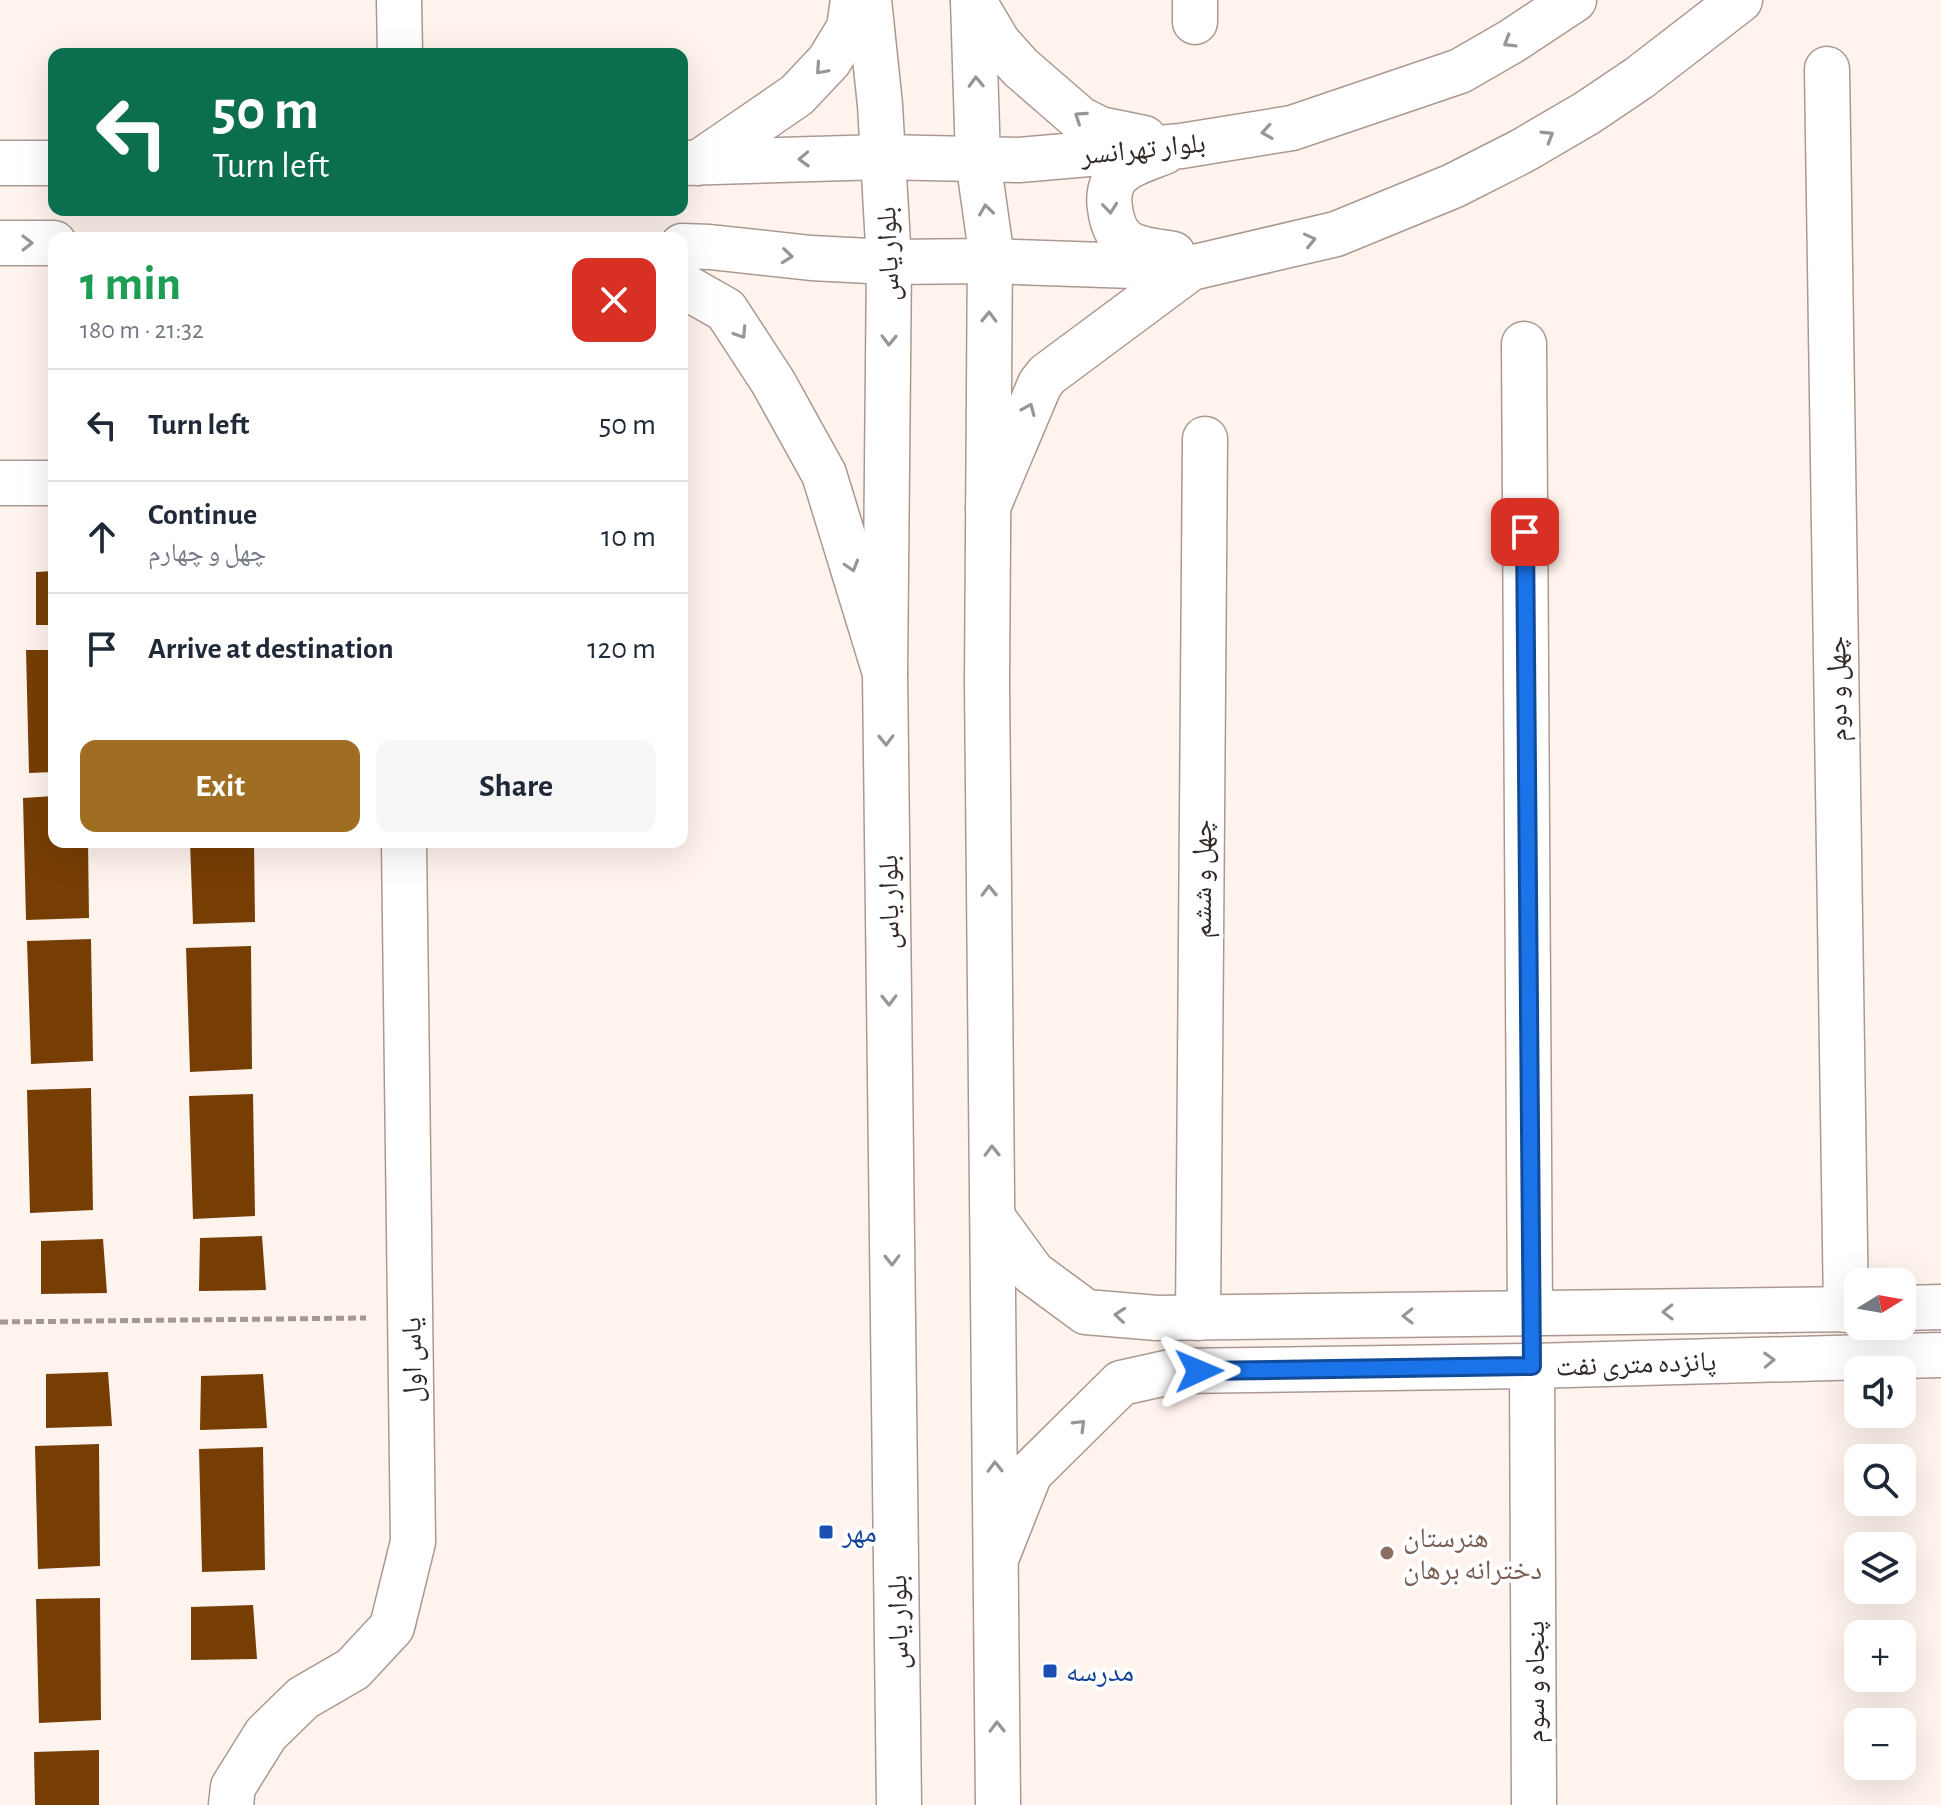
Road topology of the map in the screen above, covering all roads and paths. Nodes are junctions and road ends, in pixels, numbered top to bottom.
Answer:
1 (399, 0) edge
2 (853, 0) edge
3 (869, 0) edge
4 (973, 0) edge
5 (1574, 0) edge
6 (1740, 0) edge
7 (400, 48) edge
8 (1827, 69) dead end
9 (1181, 146) junction
10 (882, 157) junction
11 (978, 160) junction
12 (0, 163) edge
13 (48, 163) edge
14 (690, 163) edge
15 (0, 243) edge
16 (48, 243) edge
17 (688, 246) edge
18 (1234, 258) junction
19 (990, 261) junction
20 (889, 262) junction
21 (1191, 268) junction
22 (688, 288) edge
23 (1524, 344) dead end
24 (1205, 439) dead end
25 (0, 483) edge
26 (48, 483) edge
27 (988, 507) junction
28 (885, 673) junction
29 (404, 848) edge
30 (993, 1218) junction
31 (1851, 1268) edge
32 (1941, 1307) edge
33 (1916, 1308) edge
34 (1844, 1309) edge
35 (1530, 1314) junction
36 (411, 1318) junction
37 (1198, 1318) junction
38 (0, 1322) edge
39 (1941, 1355) edge
40 (1909, 1356) edge
41 (1844, 1358) edge
42 (1532, 1366) junction
43 (1199, 1371) junction
44 (996, 1559) junction
45 (231, 1805) edge
46 (899, 1805) edge
47 (998, 1805) edge
48 (1534, 1805) edge

1 - 7 main road
2 -> 14 main road
3 - 10 main road, بلوار یاس
9 -> 4 main road
11 -> 4 main road
5 -> 9 main road, بلوار تهرانسر
18 -> 6 main road
8 - 31 main road, چهل و دوم
9 - 11 main road, بلوار تهرانسر
9 -> 18 main road
10 - 11 main road, بلوار تهرانسر
10 -> 14 main road, بلوار تهرانسر
10 - 20 main road, بلوار یاس
19 -> 11 main road
12 - 13 main road
15 -> 16 main road
17 -> 20 main road
18 - 21 main road
19 - 20 main road
19 - 21 main road
27 -> 19 main road
20 -> 28 main road, بلوار یاس
27 -> 21 main road
22 -> 28 main road
23 - 35 main road, پنجاه و سوم
24 - 37 main road, چهل و ششم
25 - 26 main road
30 -> 27 main road
28 -> 46 main road, بلوار یاس
29 - 36 main road, یاس اول
37 -> 30 main road, پانزده متری نفت
44 -> 30 main road
32 - 33 main road
34 -> 35 main road, پانزده متری نفت
35 -> 37 main road, پانزده متری نفت
35 - 42 main road, پنجاه و سوم
36 - 38 path
36 - 45 main road, یاس اول
37 - 43 main road, چهل و ششم
39 - 40 main road, پانزده متری نفت
42 -> 41 main road, پانزده متری نفت
42 - 43 main road, پانزده متری نفت
42 - 48 main road, پنجاه و سوم
44 -> 43 main road, پانزده متری نفت
47 -> 44 main road

